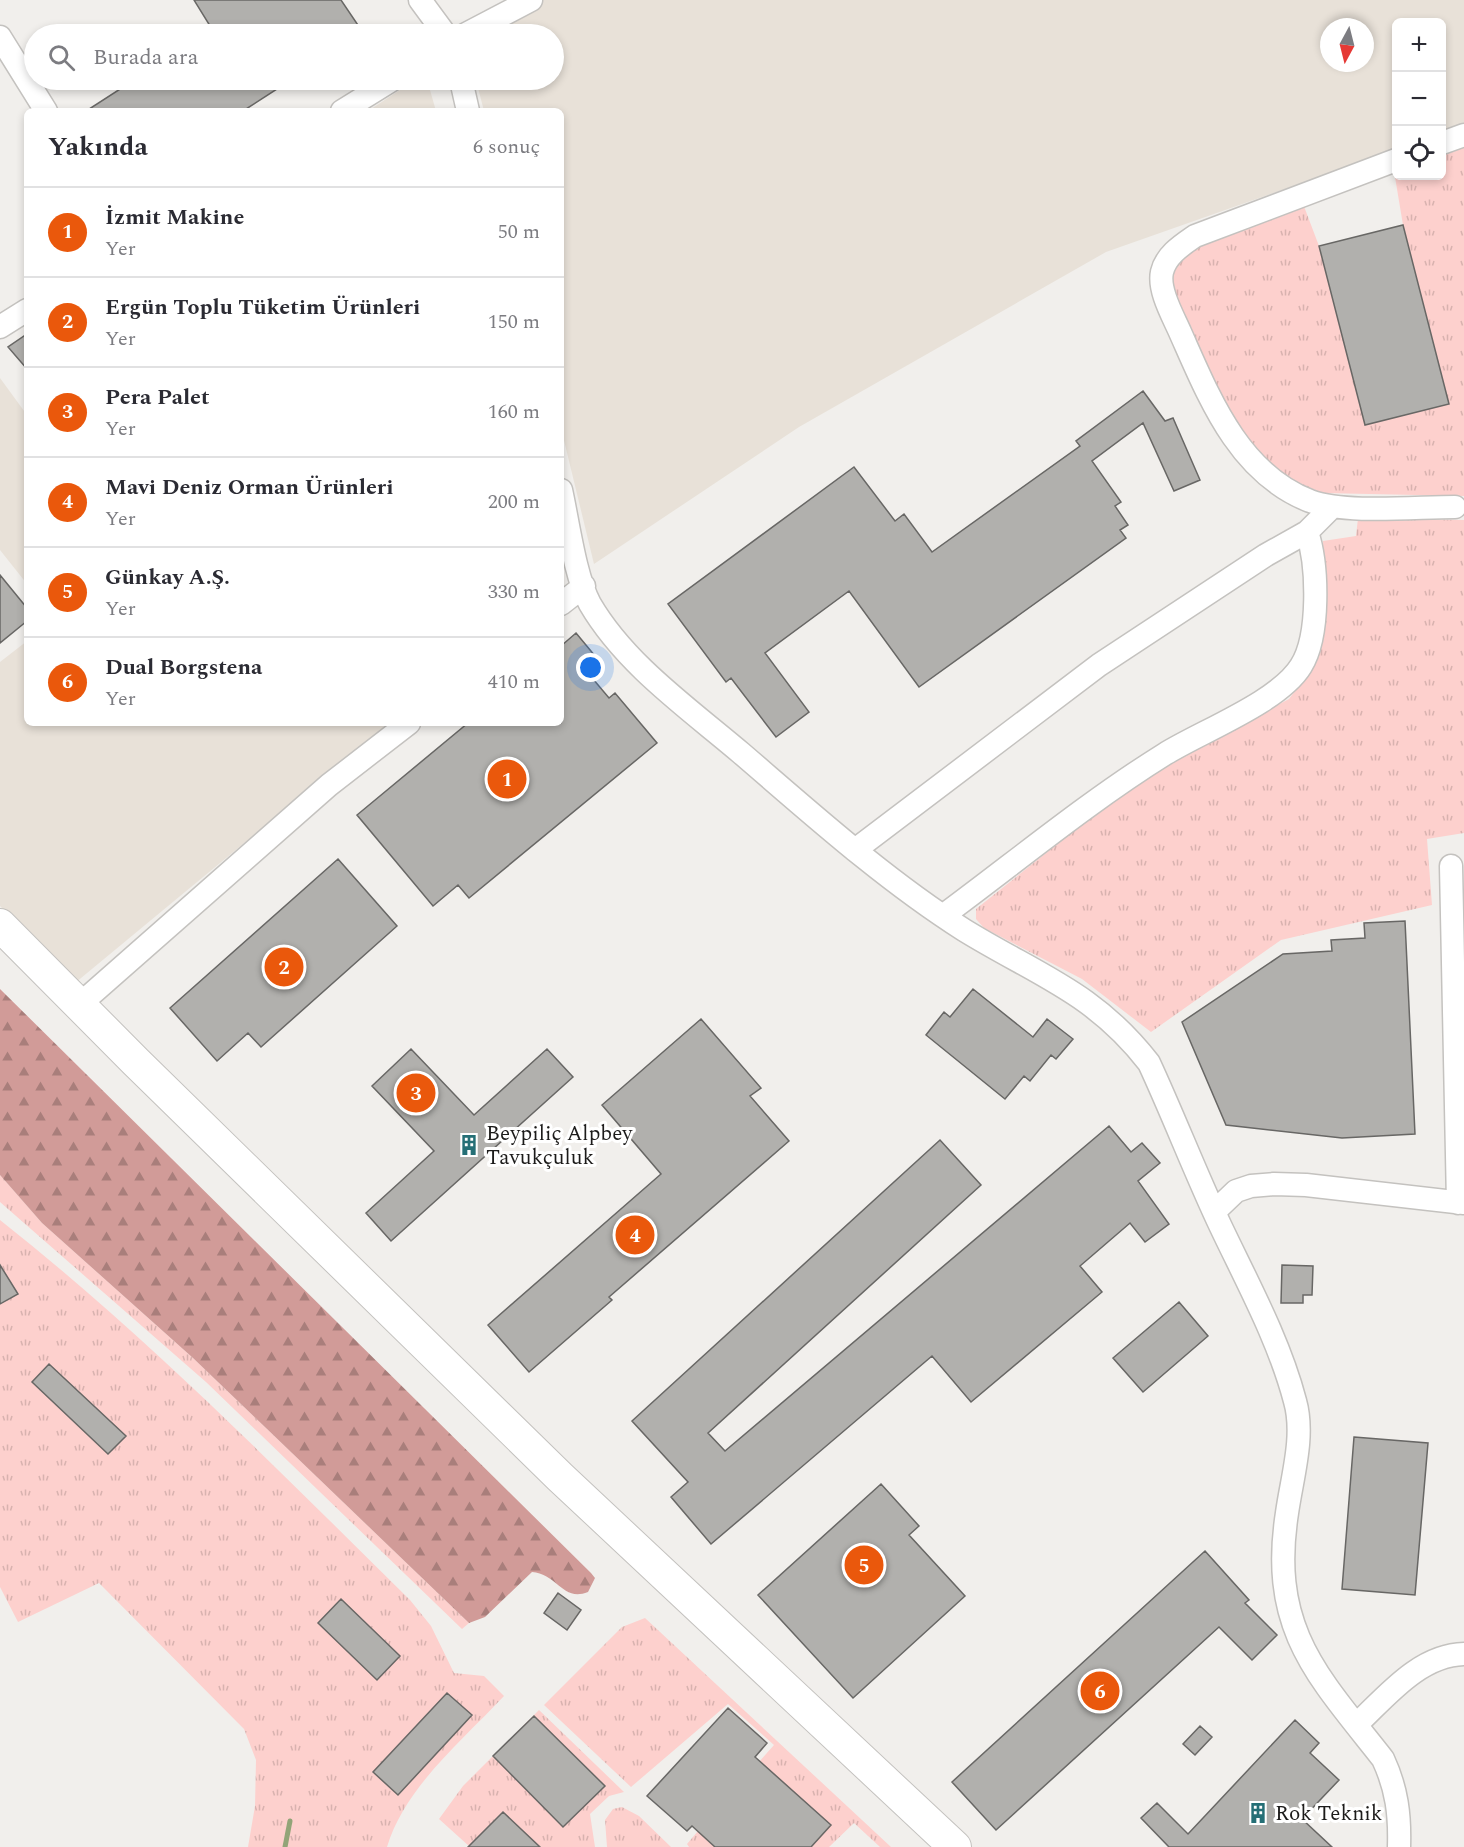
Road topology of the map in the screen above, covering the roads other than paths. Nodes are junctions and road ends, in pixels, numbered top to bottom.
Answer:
1 (420, 0) edge
2 (531, 0) edge
3 (438, 24) edge
4 (485, 24) edge
5 (0, 37) edge
6 (24, 76) edge
7 (33, 90) edge
8 (376, 90) edge
9 (463, 90) edge
10 (44, 108) edge
11 (347, 108) edge
12 (467, 108) edge
13 (1464, 135) edge
14 (1446, 142) edge
15 (1392, 162) edge
16 (24, 312) edge
17 (0, 327) edge
18 (564, 503) edge
19 (1332, 507) junction
20 (1455, 507) dead end
21 (1307, 532) junction
22 (584, 586) junction
23 (564, 602) edge
24 (405, 726) edge
25 (855, 850) junction
26 (1450, 866) dead end
27 (944, 915) junction
28 (0, 925) edge
29 (0, 951) edge
30 (79, 1005) junction
31 (1461, 1203) edge
32 (1214, 1212) junction
33 (1464, 1654) edge
34 (1356, 1725) junction
35 (929, 1847) edge
36 (955, 1847) edge
37 (1399, 1847) edge

1 - 3 street
2 - 4 street
5 - 6 street
7 - 10 street
8 - 11 street
9 - 12 street
13 - 14 street
15 - 19 street
16 - 17 street
18 - 22 street
19 - 20 street
19 - 21 street
21 - 25 street
21 - 27 street
22 - 23 street
22 - 25 street
24 - 30 street
25 - 27 street
26 - 31 street
27 - 32 street
28 - 30 main road
29 - 35 main road
30 - 36 main road
31 - 32 street
32 - 34 street
33 - 34 street
34 - 37 street

